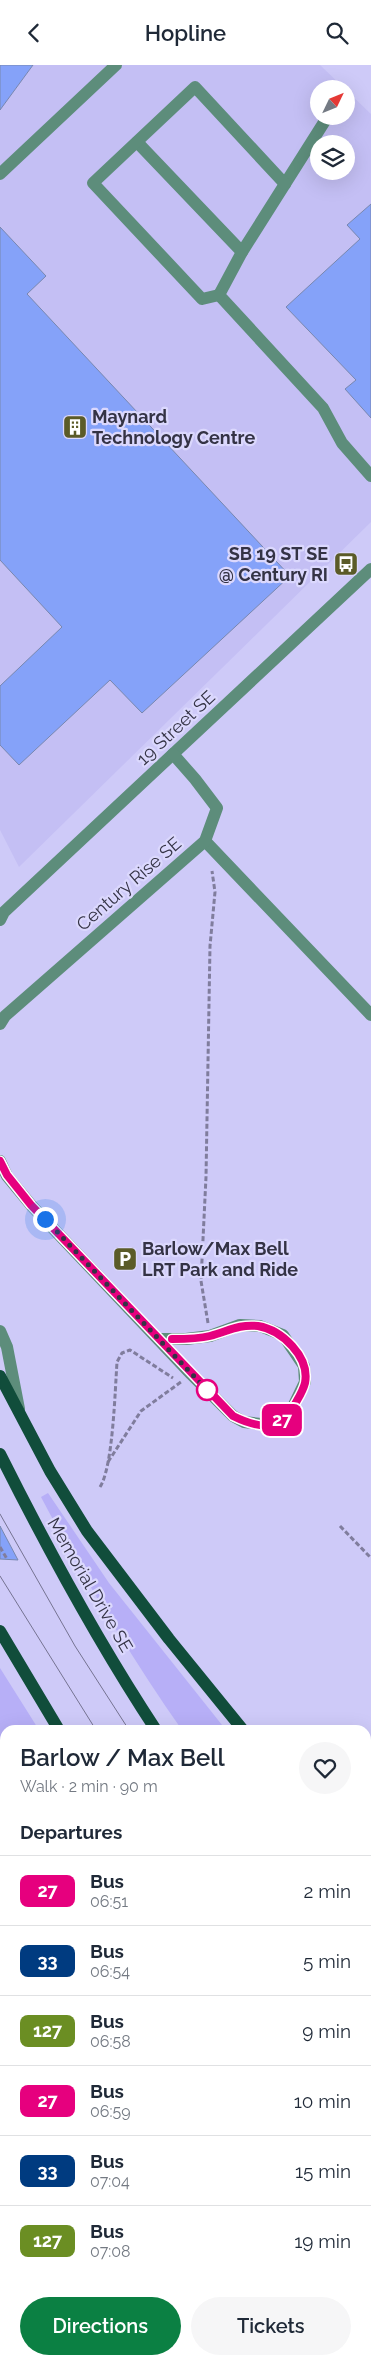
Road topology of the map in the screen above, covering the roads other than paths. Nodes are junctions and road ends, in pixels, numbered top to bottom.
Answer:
1 (116, 65) edge
2 (322, 125) edge
3 (137, 142) junction
4 (0, 174) edge
5 (285, 184) junction
6 (242, 252) junction
7 (219, 295) junction
8 (366, 461) edge
9 (371, 476) edge
10 (371, 569) edge
11 (173, 754) junction
12 (205, 841) junction
13 (1, 913) edge
14 (371, 1015) edge
15 (0, 1024) edge
16 (0, 1161) edge
17 (0, 1331) edge
18 (158, 1339) junction
19 (0, 1376) edge
20 (20, 1416) junction
21 (0, 1454) edge
22 (0, 1631) edge
23 (56, 1725) edge
24 (153, 1725) edge
25 (239, 1725) edge

1 - 4 street
2 - 5 street
3 - 5 street
3 - 6 street
3 - 7 street
5 - 6 street
6 - 7 street
7 - 8 street
8 - 9 street
10 - 11 street, 19 Street SE
11 - 12 street, Century Rise SE
11 - 13 street, 19 Street SE
12 - 14 street
12 - 15 street, Century Rise SE
16 - 18 street
17 - 20 street
18 - 18 street
19 - 20 main road
20 - 25 main road
21 - 24 main road, Memorial Drive SE
22 - 23 main road

